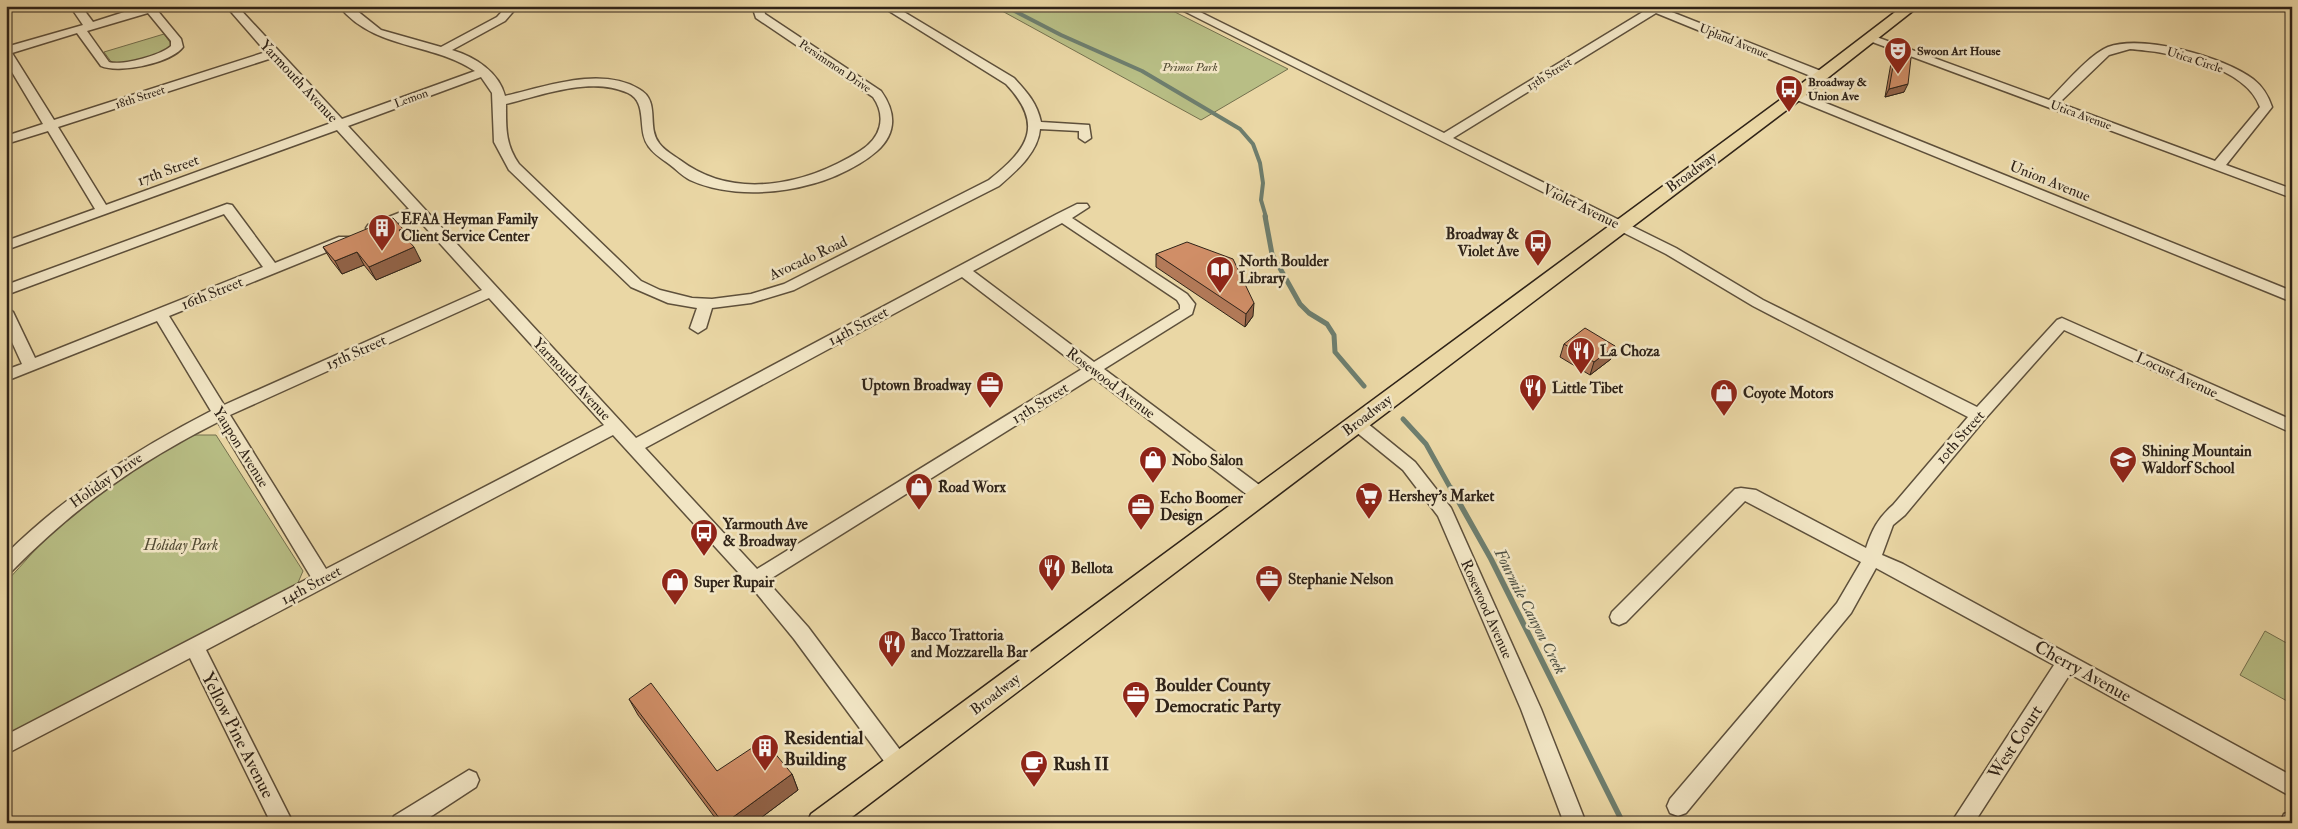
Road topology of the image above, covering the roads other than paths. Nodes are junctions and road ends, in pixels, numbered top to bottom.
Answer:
1 (75, 6) edge
2 (231, 6) edge
3 (344, 6) edge
4 (513, 6) edge
5 (757, 6) edge
6 (886, 6) edge
7 (1179, 6) edge
8 (1912, 6) edge
9 (152, 7) edge
10 (1651, 8) edge
11 (85, 28) junction
12 (1871, 38) junction
13 (444, 50) junction
14 (6, 52) edge
15 (274, 53) junction
16 (483, 72) junction
17 (1822, 76) junction
18 (1796, 95) junction
19 (501, 101) junction
20 (2051, 104) junction
21 (340, 125) junction
22 (1036, 125) junction
23 (52, 126) junction
24 (1085, 138) dead end
25 (1444, 138) junction
26 (6, 140) edge
27 (2218, 166) junction
28 (2292, 194) edge
29 (1082, 206) dead end
30 (418, 210) junction
31 (103, 211) junction
32 (1062, 217) junction
33 (1620, 225) junction
34 (6, 246) edge
35 (272, 269) junction
36 (962, 270) junction
37 (6, 290) edge
38 (492, 291) junction
39 (2292, 297) edge
40 (706, 304) junction
41 (6, 312) edge
42 (160, 314) junction
43 (2062, 323) joint
44 (698, 328) dead end
45 (31, 366) junction
46 (1094, 370) junction
47 (6, 376) edge
48 (220, 413) junction
49 (1979, 415) junction
50 (1356, 423) junction
51 (616, 426) junction
52 (2292, 427) edge
53 (634, 446) junction
54 (1260, 495) junction
55 (1872, 558) junction
56 (6, 566) edge
57 (322, 579) junction
58 (755, 579) junction
59 (1619, 617) dead end
60 (194, 646) junction
61 (2067, 662) junction
62 (6, 745) edge
63 (899, 765) junction
64 (469, 780) dead end
65 (2292, 787) edge
66 (1678, 806) dead end
67 (282, 823) edge
68 (402, 823) edge
69 (821, 823) edge
70 (1575, 823) edge
71 (1962, 823) edge

1 - 11 street
2 - 15 street, Yarmouth Avenue
3 - 13 street
4 - 13 street
5 - 19 street, Persimmon Drive
6 - 22 street
7 - 25 street, Violet Avenue
8 - 12 main road, Broadway
9 - 11 street
9 - 11 street
10 - 17 street, Upland Avenue
10 - 25 street, 13th Street
11 - 14 street
12 - 17 main road, Broadway
12 - 20 street, Utica Avenue
13 - 16 street
14 - 23 street
15 - 21 street, Yarmouth Avenue
15 - 23 street, 18th Street
16 - 19 street
16 - 21 street, Lemon
17 - 18 main road, Broadway
18 - 33 main road, Broadway
18 - 39 street, Union Avenue
19 - 40 street, Avocado Road
20 - 27 street, Utica Avenue
20 - 27 street, Utica Circle
21 - 30 street, Yarmouth Avenue
21 - 31 street, 17th Street
22 - 24 street
22 - 40 street, Avocado Road
23 - 26 street, 18th Street
23 - 31 street
25 - 33 street, Violet Avenue
27 - 28 street, Utica Avenue
29 - 32 street, 14th Street
30 - 35 street, 16th Street
30 - 38 street, Yarmouth Avenue
31 - 34 street, 17th Street
32 - 36 street, 14th Street
32 - 46 street, 13th Street
33 - 49 street, Violet Avenue
33 - 50 main road, Broadway
35 - 37 street
35 - 42 street, 16th Street
36 - 46 street, Rosewood Avenue
36 - 53 street, 14th Street
38 - 48 street, 15th Street
38 - 51 street, Yarmouth Avenue
40 - 44 street
41 - 45 street
42 - 45 street, 16th Street
42 - 48 street, Yaupon Avenue
43 - 49 street, 10th Street
43 - 52 street, Locust Avenue
45 - 47 street, 16th Street
46 - 54 street, Rosewood Avenue
46 - 58 street, 13th Street
48 - 56 street, Holiday Drive
48 - 57 street, Yaupon Avenue
49 - 55 street, 10th Street
50 - 54 main road, Broadway
50 - 70 street, Rosewood Avenue
51 - 53 street, Yarmouth Avenue
51 - 57 street, 14th Street
53 - 58 street, Yarmouth Avenue
54 - 63 main road, Broadway
55 - 59 street, Cherry Avenue
55 - 61 street, Cherry Avenue
55 - 66 street, 10th Street
57 - 60 street, 14th Street
58 - 63 street, Yarmouth Avenue
60 - 62 street, 14th Street
60 - 67 street, Yellow Pine Avenue
61 - 65 street, Cherry Avenue
61 - 71 street, West Court
63 - 69 main road, Broadway
64 - 68 street

